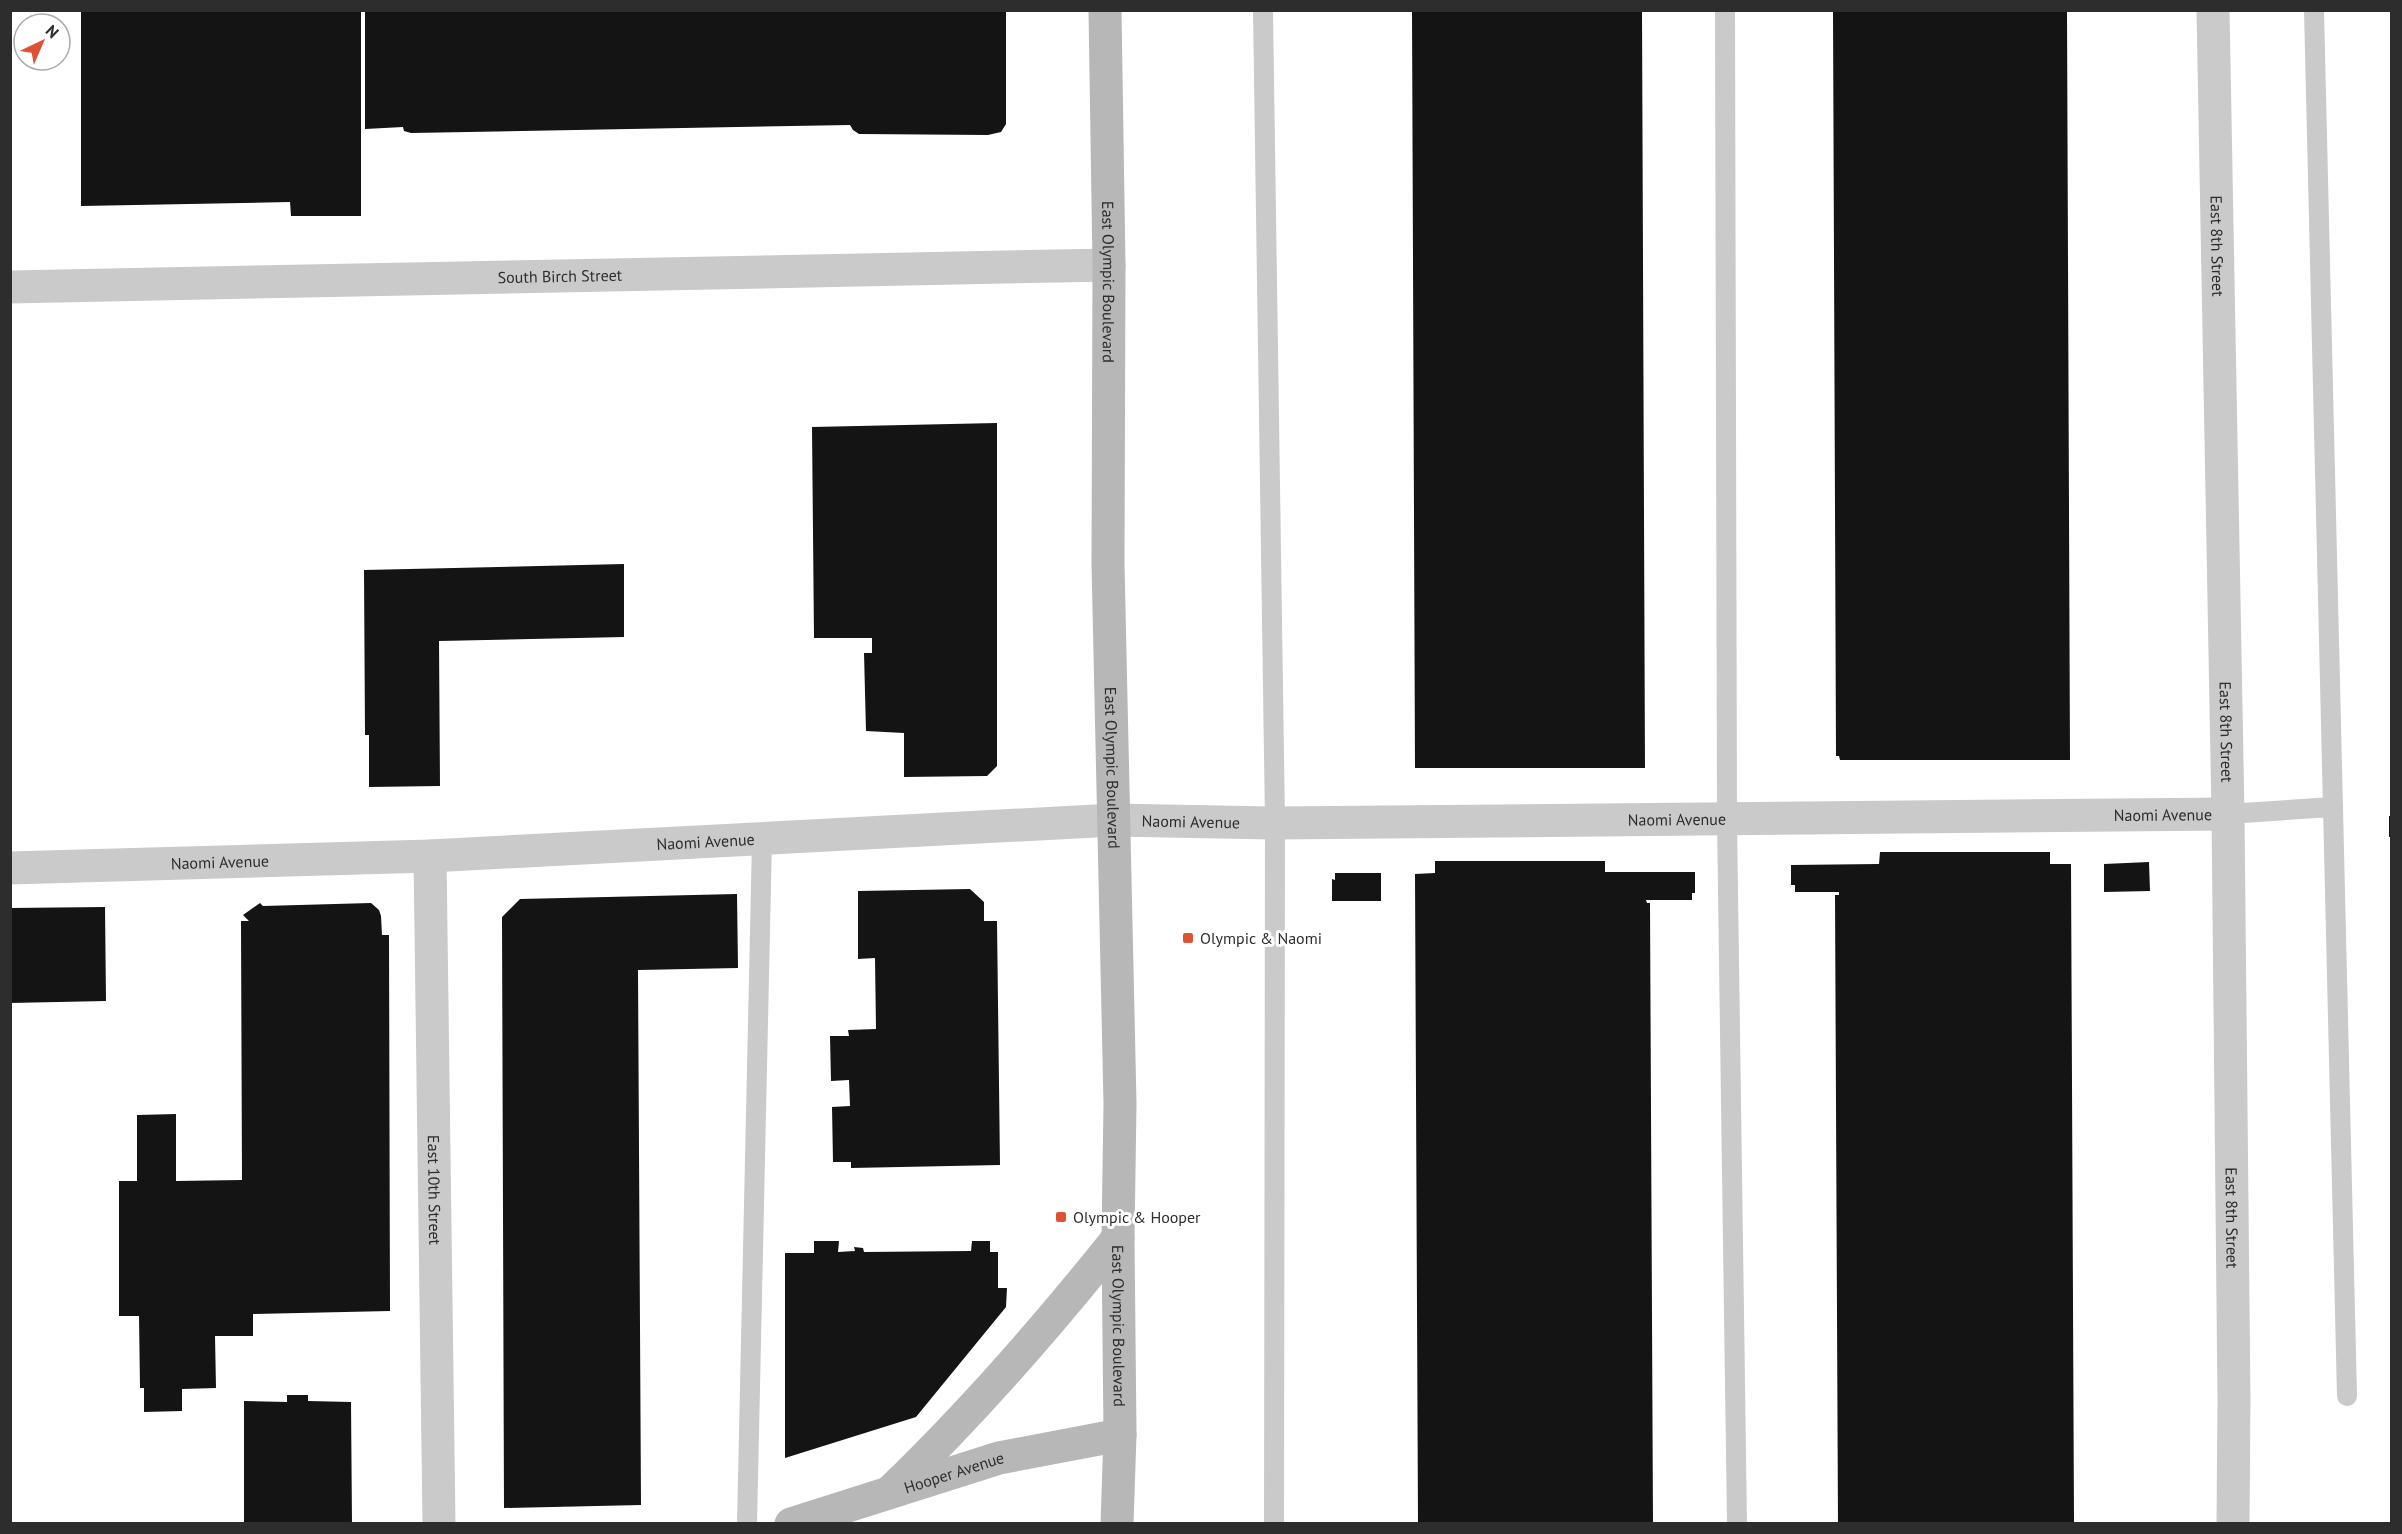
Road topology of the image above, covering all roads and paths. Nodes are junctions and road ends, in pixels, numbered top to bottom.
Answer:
1 (1105, 10) edge
2 (1263, 10) edge
3 (1725, 10) edge
4 (2213, 10) edge
5 (2314, 10) edge
6 (1109, 266) junction
7 (10, 287) edge
8 (2332, 807) junction
9 (2228, 814) junction
10 (1114, 820) junction
11 (1727, 820) junction
12 (1275, 823) junction
13 (762, 840) junction
14 (430, 856) junction
15 (10, 868) edge
16 (1118, 1238) junction
17 (2347, 1396) dead end
18 (1120, 1435) junction
19 (890, 1492) junction
20 (439, 1524) edge
21 (747, 1524) edge
22 (791, 1524) edge
23 (1117, 1524) edge
24 (1274, 1524) edge
25 (1737, 1524) edge
26 (2233, 1524) edge

1 - 6 main road, East Olympic Boulevard
2 - 12 lane
3 - 11 lane
4 - 9 street, East 8th Street
5 - 8 lane
6 - 7 street, South Birch Street
6 - 10 main road, East Olympic Boulevard
8 - 9 lane
8 - 17 lane
9 - 11 street, Naomi Avenue
9 - 26 street, East 8th Street
10 - 12 street, Naomi Avenue
10 - 13 street, Naomi Avenue
10 - 16 main road, East Olympic Boulevard
11 - 12 street, Naomi Avenue
11 - 25 lane
12 - 24 lane
13 - 14 street, Naomi Avenue
13 - 21 lane
14 - 15 street, Naomi Avenue
14 - 20 street, East 10th Street
16 - 18 main road, East Olympic Boulevard
16 - 19 main road
18 - 19 main road, Hooper Avenue
18 - 23 main road, East Olympic Boulevard
19 - 22 main road, Hooper Avenue

